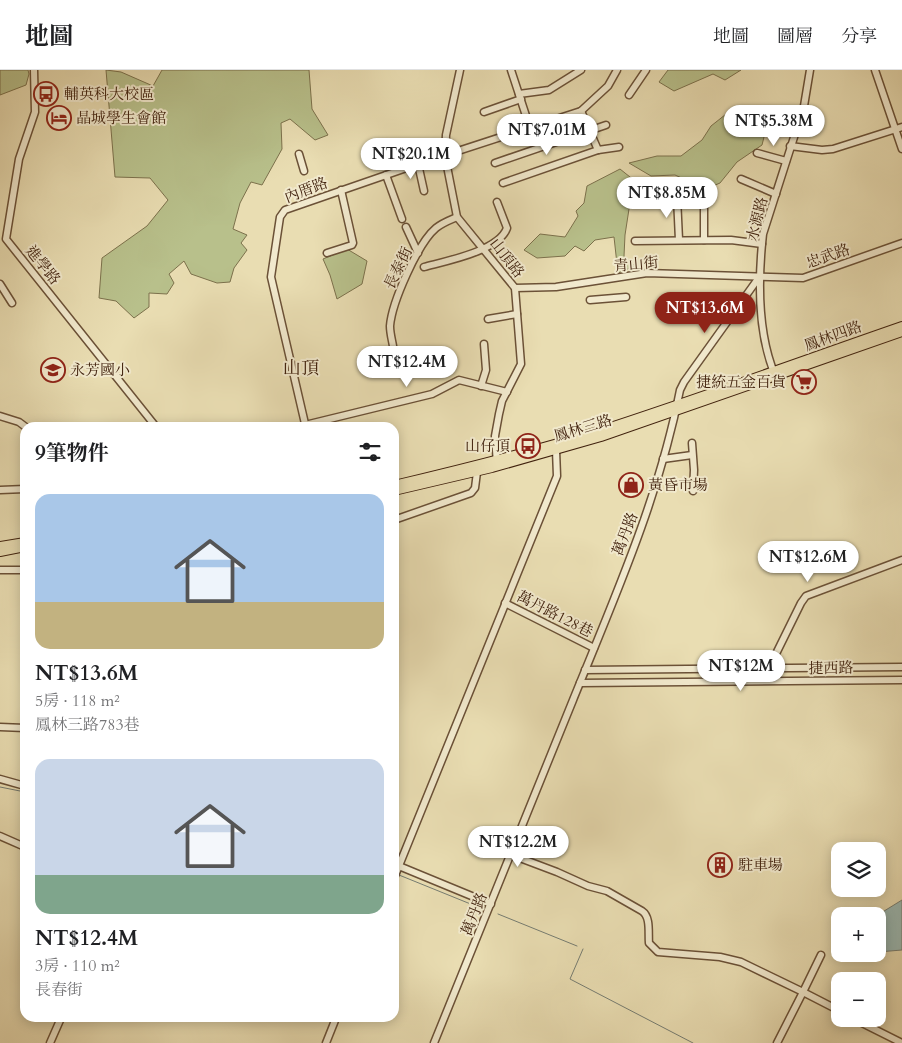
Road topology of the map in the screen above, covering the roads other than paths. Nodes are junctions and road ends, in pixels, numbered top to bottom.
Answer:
1 (34, 70) edge
2 (460, 70) edge
3 (511, 70) edge
4 (581, 70) edge
5 (617, 70) edge
6 (646, 70) edge
7 (810, 70) edge
8 (875, 70) edge
9 (629, 95) dead end
10 (520, 96) junction
11 (581, 111) junction
12 (484, 112) dead end
13 (606, 125) dead end
14 (530, 128) junction
15 (899, 128) edge
16 (590, 131) junction
17 (619, 146) dead end
18 (790, 146) junction
19 (598, 150) junction
20 (902, 150) edge
21 (757, 153) dead end
22 (298, 154) dead end
23 (444, 156) junction
24 (786, 161) junction
25 (494, 163) dead end
26 (418, 164) junction
27 (304, 171) dead end
28 (386, 175) junction
29 (741, 179) dead end
30 (503, 182) dead end
31 (341, 190) junction
32 (424, 190) dead end
33 (776, 194) junction
34 (704, 196) dead end
35 (677, 197) dead end
36 (497, 202) dead end
37 (457, 217) junction
38 (402, 218) dead end
39 (406, 227) dead end
40 (0, 232) edge
41 (6, 239) junction
42 (679, 240) junction
43 (704, 240) junction
44 (635, 241) dead end
45 (902, 243) edge
46 (762, 244) junction
47 (483, 249) junction
48 (418, 253) junction
49 (327, 254) dead end
50 (424, 267) dead end
51 (760, 276) junction
52 (0, 284) edge
53 (515, 288) junction
54 (626, 298) dead end
55 (590, 300) dead end
56 (12, 303) dead end
57 (517, 314) junction
58 (488, 319) dead end
59 (902, 326) edge
60 (902, 332) edge
61 (484, 344) dead end
62 (393, 346) dead end
63 (774, 374) junction
64 (481, 386) junction
65 (506, 392) junction
66 (677, 407) junction
67 (0, 416) edge
68 (152, 422) edge
69 (305, 422) edge
70 (322, 422) edge
71 (20, 423) edge
72 (692, 443) dead end
73 (556, 450) junction
74 (692, 455) junction
75 (663, 459) junction
76 (496, 464) junction
77 (477, 472) junction
78 (399, 484) edge
79 (20, 489) edge
80 (0, 490) edge
81 (399, 490) edge
82 (692, 491) dead end
83 (399, 518) edge
84 (20, 543) edge
85 (0, 546) edge
86 (20, 549) edge
87 (0, 552) edge
88 (902, 560) edge
89 (0, 570) edge
90 (20, 570) edge
91 (505, 603) junction
92 (594, 648) junction
93 (902, 667) edge
94 (769, 668) junction
95 (585, 670) junction
96 (902, 680) edge
97 (580, 683) junction
98 (0, 727) edge
99 (20, 728) edge
100 (0, 779) edge
101 (20, 785) edge
102 (0, 836) edge
103 (20, 844) edge
104 (512, 855) junction
105 (399, 858) edge
106 (399, 866) edge
107 (491, 904) junction
108 (822, 954) dead end
109 (803, 992) junction
110 (831, 1006) edge
111 (59, 1022) edge
112 (334, 1022) edge
113 (870, 1027) edge
114 (50, 1043) edge
115 (326, 1043) edge
116 (434, 1043) edge
117 (777, 1043) edge
118 (902, 1043) edge

1 - 41 street, 進學路
2 - 23 street, 山頂路
3 - 10 street
4 - 10 street
5 - 11 street, 內厝路
6 - 9 street
7 - 18 street, 水源路
8 - 15 street
10 - 12 street
10 - 14 street
11 - 14 street, 內厝路
11 - 16 street
13 - 16 street
14 - 23 street, 內厝路
15 - 18 street
15 - 20 street
16 - 19 street
16 - 25 street
17 - 19 street
18 - 24 street, 水源路
19 - 30 street
21 - 24 street
22 - 27 street
23 - 26 street, 內厝路
23 - 37 street, 山頂路
24 - 33 street, 水源路
26 - 28 street, 內厝路
26 - 32 street
28 - 31 street, 內厝路
28 - 38 street
29 - 33 street
31 - 49 street
31 - 69 street, 內厝路
33 - 46 street, 水源路
34 - 43 street
35 - 42 street
36 - 47 street
37 - 47 street, 山頂路
37 - 48 street, 長泰街
39 - 48 street
40 - 41 street
41 - 68 street, 進學路
42 - 43 street
42 - 44 street
43 - 46 street
45 - 51 street, 忠武路
46 - 51 street, 水源路
47 - 50 street
47 - 53 street, 山頂路
48 - 62 street, 長泰街
51 - 53 street, 青山街
51 - 63 street, 水源路
51 - 66 street, 萬丹路
52 - 56 street
53 - 57 street, 山頂路
54 - 55 street
57 - 58 street
57 - 65 street, 山頂路
59 - 63 main road, 鳳林四路
60 - 63 main road, 鳳林四路
61 - 64 street
63 - 66 main road, 鳳林三路
64 - 65 street
64 - 70 street
65 - 76 street, 山頂路
66 - 73 main road, 鳳林三路
66 - 75 street, 萬丹路
66 - 76 main road, 鳳林三路
67 - 71 street
72 - 74 street
73 - 76 main road, 鳳林三路
73 - 91 street
74 - 75 street
74 - 82 street
75 - 92 street, 萬丹路
76 - 77 main road, 鳳林三路
76 - 78 main road, 鳳林三路
77 - 81 main road, 鳳林三路
77 - 83 street
79 - 80 street
84 - 85 main road
86 - 87 main road
88 - 94 street
89 - 90 street
91 - 92 street, 萬丹路128巷
91 - 105 street
92 - 95 street, 萬丹路
93 - 94 street, 捷西路
94 - 95 street, 捷西路
95 - 97 street, 萬丹路
96 - 97 street, 捷西路
97 - 104 street, 萬丹路
98 - 99 street
100 - 101 street
102 - 103 street
104 - 107 street, 萬丹路
104 - 109 street
106 - 107 street
107 - 116 street, 萬丹路
108 - 109 street
109 - 110 street
109 - 117 street
111 - 114 street
112 - 115 street
113 - 118 street

